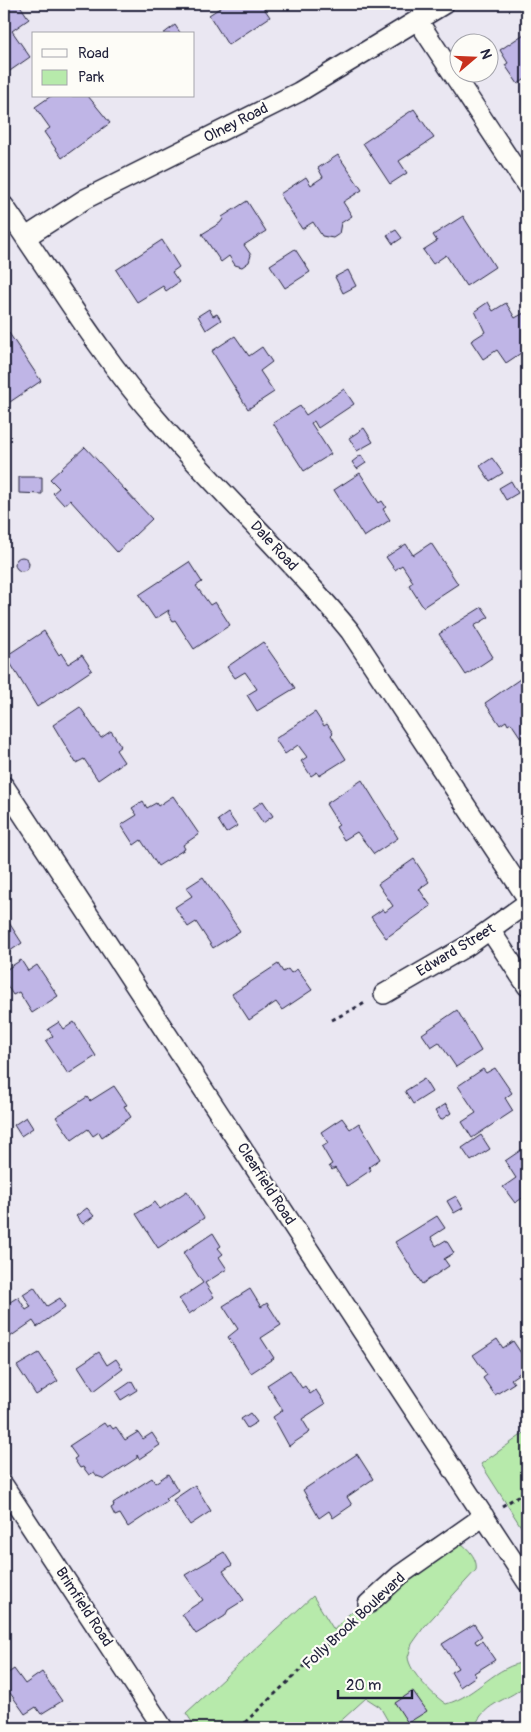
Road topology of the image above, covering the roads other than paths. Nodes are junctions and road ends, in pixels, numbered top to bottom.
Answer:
1 (444, 4) edge
2 (418, 21) junction
3 (527, 186) edge
4 (4, 206) edge
5 (26, 237) junction
6 (4, 786) edge
7 (527, 898) edge
8 (527, 903) edge
9 (490, 930) junction
10 (527, 986) edge
11 (384, 994) road end
12 (4, 1486) edge
13 (484, 1516) junction
14 (527, 1582) edge
15 (368, 1604) road end
16 (164, 1728) edge

1 - 2 street, Olney Road
2 - 3 street
2 - 5 street, Olney Road
4 - 5 street, Dale Road
5 - 7 street, Dale Road
6 - 13 street, Clearfield Road
8 - 9 street, Edward Street
9 - 10 street
9 - 11 street, Edward Street
12 - 16 street, Brimfield Road
13 - 14 street, Clearfield Road
13 - 15 street, Folly Brook Boulevard

